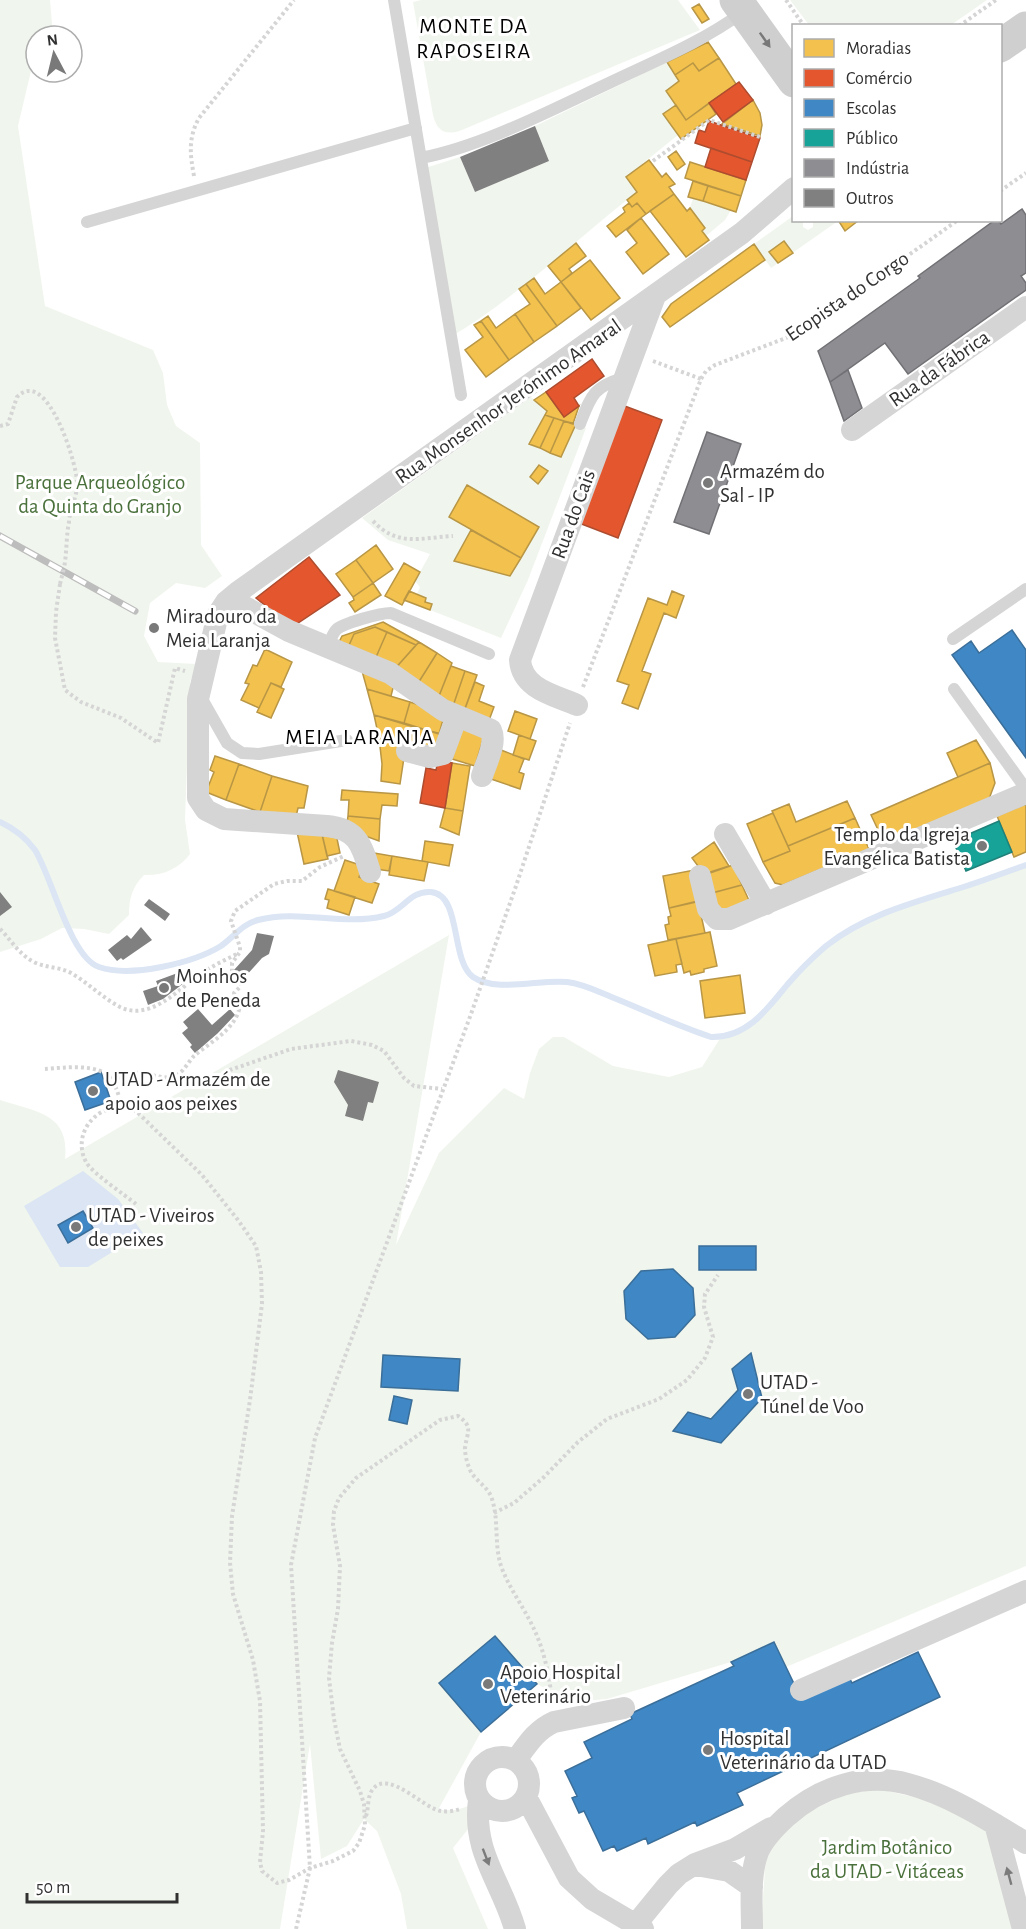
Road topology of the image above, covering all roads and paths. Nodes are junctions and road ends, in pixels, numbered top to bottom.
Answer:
1 (294, 0) edge
2 (394, 0) edge
3 (786, 0) edge
4 (996, 0) edge
5 (740, 6) edge
6 (803, 24) edge
7 (962, 24) edge
8 (1026, 28) edge
9 (1002, 45) edge
10 (792, 78) edge
11 (416, 128) junction
12 (760, 137) dead end
13 (421, 158) junction
14 (653, 160) dead end
15 (1026, 172) edge
16 (1002, 189) edge
17 (792, 190) edge
18 (197, 191) junction
19 (87, 222) dead end
20 (955, 222) edge
21 (655, 296) junction
22 (1026, 307) edge
23 (597, 337) junction
24 (628, 366) junction
25 (701, 379) junction
26 (461, 395) dead end
27 (580, 424) dead end
28 (0, 426) edge
29 (852, 430) dead end
30 (359, 507) junction
31 (453, 536) dead end
32 (1026, 589) edge
33 (225, 605) junction
34 (953, 639) dead end
35 (328, 648) junction
36 (489, 654) dead end
37 (201, 684) junction
38 (954, 689) dead end
39 (577, 705) junction
40 (457, 716) junction
41 (346, 740) dead end
42 (407, 751) dead end
43 (482, 776) dead end
44 (1026, 789) edge
45 (1026, 793) edge
46 (724, 834) dead end
47 (357, 839) junction
48 (370, 872) dead end
49 (700, 876) dead end
50 (766, 904) junction
51 (0, 929) edge
52 (240, 952) junction
53 (45, 1069) dead end
54 (174, 1076) junction
55 (112, 1080) junction
56 (442, 1089) junction
57 (123, 1107) junction
58 (136, 1204) dead end
59 (718, 1275) dead end
60 (494, 1513) junction
61 (1026, 1591) edge
62 (801, 1690) dead end
63 (624, 1708) dead end
64 (554, 1722) junction
65 (516, 1760) junction
66 (526, 1797) junction
67 (479, 1800) junction
68 (364, 1819) junction
69 (995, 1824) junction
70 (777, 1825) junction
71 (1026, 1843) edge
72 (695, 1864) junction
73 (310, 1868) junction
74 (752, 1887) junction
75 (637, 1927) edge
76 (296, 1929) edge
77 (515, 1929) edge
78 (752, 1929) edge
79 (1023, 1929) edge

1 - 18 path
2 - 11 lane
3 - 6 path
4 - 7 path
5 -> 10 main road
5 - 13 lane
8 - 9 main road
11 - 13 lane
11 - 18 lane
12 - 14 path
13 - 26 lane
15 - 16 path
17 - 21 street, Rua Monsenhor Jerónimo Amaral
18 - 19 lane
20 - 25 path, Ecopista do Corgo
21 - 23 street, Rua Monsenhor Jerónimo Amaral
21 - 24 street, Rua do Cais
22 - 29 street, Rua da Fábrica
23 - 24 street
23 - 30 street, Rua Monsenhor Jerónimo Amaral
24 - 25 path
24 - 27 lane
24 - 39 street, Rua do Cais
25 - 39 path
28 - 37 path, bridge
30 - 31 path
30 - 33 street, Rua Monsenhor Jerónimo Amaral
32 - 34 lane
33 - 35 street
33 - 37 street
35 - 36 lane
35 - 40 street
37 - 41 lane
37 - 47 street
38 - 44 lane
39 - 56 path
40 - 42 street
40 - 43 street
45 - 50 street
46 - 50 street
47 - 48 street
47 - 52 path
49 - 50 street
51 - 52 path
52 - 54 path
53 - 55 path
54 - 55 path
54 - 56 path
55 - 57 path
56 - 73 path
57 - 58 path
57 - 73 path
59 - 60 path
60 - 64 path
60 - 68 path
61 - 62 street
63 - 64 street
64 - 65 street
65 - 66 street
65 - 67 street
66 - 67 street
66 - 75 street
67 - 68 path
67 -> 77 street
68 - 73 path
69 - 70 street
69 - 71 street
79 -> 69 street
70 - 72 street
70 - 74 street
72 - 74 street
72 - 75 street
73 - 76 path
74 - 78 street

